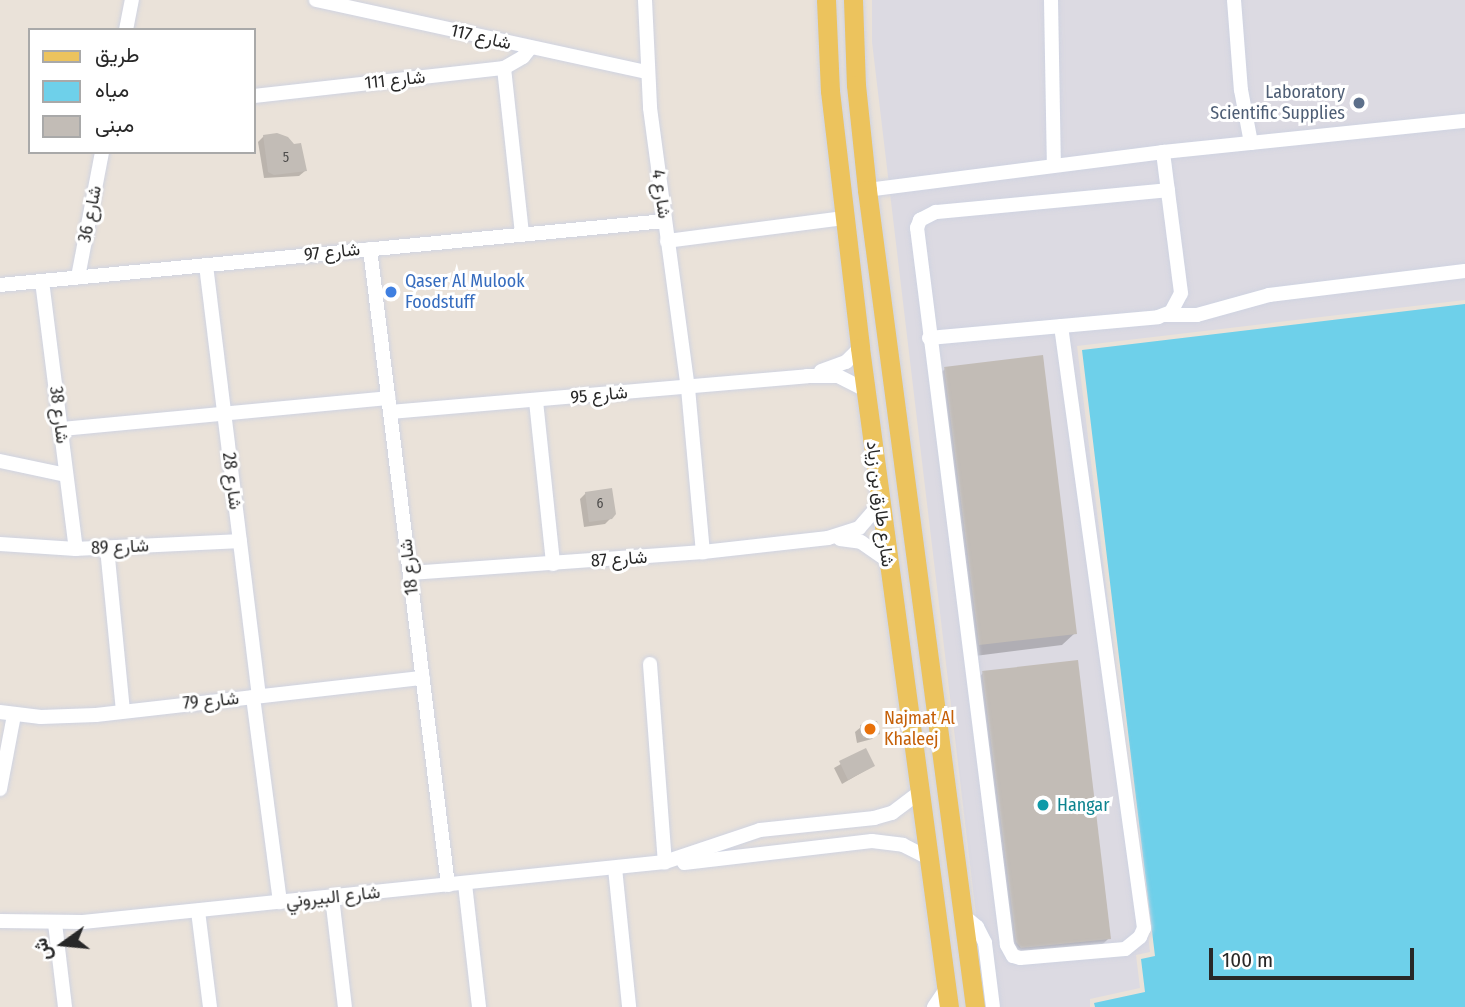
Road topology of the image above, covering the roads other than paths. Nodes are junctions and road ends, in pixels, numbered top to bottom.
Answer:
1 (132, 0) edge
2 (316, 0) edge
3 (645, 0) edge
4 (826, 0) edge
5 (853, 0) edge
6 (1051, 0) edge
7 (1234, 0) edge
8 (126, 28) edge
9 (530, 48) junction
10 (503, 68) junction
11 (646, 72) junction
12 (256, 96) edge
13 (1465, 121) edge
14 (1251, 143) junction
15 (1163, 152) junction
16 (102, 154) edge
17 (1054, 165) junction
18 (867, 190) junction
19 (1168, 190) junction
20 (845, 218) junction
21 (665, 221) junction
22 (522, 234) junction
23 (667, 242) junction
24 (370, 248) junction
25 (206, 265) junction
26 (1465, 271) edge
27 (78, 277) junction
28 (42, 281) junction
29 (0, 285) edge
30 (1165, 315) junction
31 (1061, 326) junction
32 (929, 338) junction
33 (860, 348) junction
34 (807, 376) junction
35 (688, 388) junction
36 (891, 388) junction
37 (866, 390) junction
38 (537, 401) junction
39 (389, 405) junction
40 (224, 414) junction
41 (61, 429) junction
42 (0, 461) edge
43 (66, 475) junction
44 (880, 504) junction
45 (828, 538) junction
46 (240, 541) junction
47 (0, 544) edge
48 (107, 548) junction
49 (76, 550) junction
50 (703, 552) junction
51 (887, 560) junction
52 (553, 564) junction
53 (410, 573) junction
54 (650, 664) dead end
55 (423, 678) junction
56 (256, 696) junction
57 (123, 711) junction
58 (7, 714) edge
59 (0, 789) edge
60 (921, 791) junction
61 (930, 859) junction
62 (665, 862) junction
63 (615, 868) junction
64 (465, 884) junction
65 (448, 886) junction
66 (332, 897) junction
67 (280, 902) junction
68 (198, 911) junction
69 (964, 916) junction
70 (0, 921) edge
71 (55, 923) junction
72 (948, 998) edge
73 (65, 1007) edge
74 (210, 1007) edge
75 (345, 1007) edge
76 (479, 1007) edge
77 (629, 1007) edge
78 (934, 1007) edge
79 (975, 1007) edge
80 (993, 1007) edge

1 - 8 street
2 - 9 street, شارع 117
3 - 11 street, شارع 4
4 - 20 main road, شارع طارق بن زياد
5 - 18 main road, شارع طارق بن زياد
6 - 17 street
7 - 14 street
9 - 10 street
9 - 11 street, شارع 117
10 - 12 street, شارع 111
10 - 22 street
11 - 21 street, شارع 4
13 - 14 street
14 - 15 street
15 - 17 street
15 - 19 street
16 - 27 street, شارع 36
17 - 18 street
18 - 36 main road, شارع طارق بن زياد
19 - 30 street
19 - 32 street
20 - 23 street
20 - 33 main road, شارع طارق بن زياد
21 - 22 street, شارع 97
21 - 23 street, شارع 4
22 - 24 street, شارع 97
23 - 35 street, شارع 4
24 - 25 street, شارع 97
24 - 39 street, شارع 18
25 - 27 street, شارع 97
25 - 40 street, شارع 28
26 - 30 street
27 - 28 street, شارع 97
28 - 29 street, شارع 97
28 - 41 street, شارع 38
30 - 31 street
31 - 32 street
31 - 32 street
33 - 34 street, شارع 95
33 - 37 main road, شارع طارق بن زياد
34 - 35 street, شارع 95
34 - 37 street, شارع 95
35 - 38 street, شارع 95
35 - 50 street, شارع 4
36 - 37 main road
36 - 69 main road, شارع طارق بن زياد
37 - 44 main road, شارع طارق بن زياد
38 - 39 street, شارع 95
38 - 52 street
39 - 40 street, شارع 95
39 - 53 street, شارع 18
40 - 41 street
40 - 46 street, شارع 28
41 - 43 street, شارع 38
42 - 43 street
43 - 49 street, شارع 38
44 - 45 street, شارع 87
44 - 51 main road, شارع طارق بن زياد
45 - 50 street, شارع 87
45 - 51 street, شارع 87
46 - 48 street, شارع 89
46 - 56 street, شارع 28
47 - 49 street, شارع 89
48 - 49 street, شارع 89
48 - 57 street
50 - 52 street, شارع 87
51 - 60 main road, شارع طارق بن زياد
52 - 53 street, شارع 87
53 - 55 street, شارع 18
54 - 62 street
55 - 56 street, شارع 79
55 - 65 street, شارع 18
56 - 57 street, شارع 79
56 - 67 street, شارع 28
57 - 58 street, شارع 79
58 - 59 street
60 - 61 main road, شارع طارق بن زياد
60 - 62 street, شارع البيروني
61 - 62 street, شارع البيروني
61 - 72 main road, شارع طارق بن زياد
62 - 63 street, شارع البيروني
63 - 64 street, شارع البيروني
63 - 77 street
64 - 65 street, شارع البيروني
64 - 76 street
65 - 66 street, شارع البيروني
66 - 67 street, شارع البيروني
66 - 75 street
67 - 68 street, شارع البيروني
68 - 71 street, شارع البيروني
68 - 74 street
69 - 79 main road, شارع طارق بن زياد
69 - 80 street
70 - 71 street, شارع البيروني
71 - 73 street
72 - 78 street

